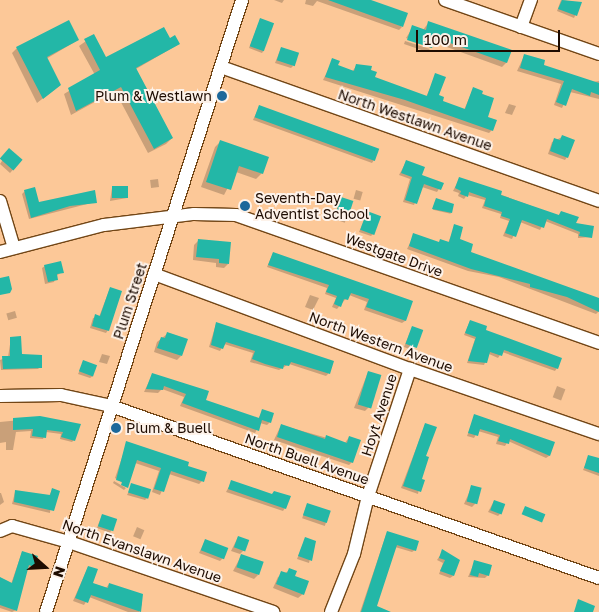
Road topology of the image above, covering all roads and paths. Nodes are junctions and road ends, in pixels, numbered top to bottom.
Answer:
1 (242, 0) edge
2 (445, 0) edge
3 (531, 0) edge
4 (521, 27) junction
5 (599, 54) edge
6 (221, 67) junction
7 (0, 201) edge
8 (599, 201) edge
9 (171, 216) junction
10 (14, 248) junction
11 (0, 252) edge
12 (154, 274) junction
13 (599, 343) edge
14 (410, 369) junction
15 (0, 396) edge
16 (111, 406) junction
17 (599, 434) edge
18 (368, 496) junction
19 (0, 531) edge
20 (69, 542) junction
21 (599, 578) edge
22 (46, 612) edge
23 (273, 612) edge
24 (331, 612) edge

1 - 6 street, Plum Street
2 - 4 street
3 - 4 street
4 - 5 street
6 - 8 street, North Westlawn Avenue
6 - 9 street, Plum Street
7 - 10 street
9 - 10 street, Westgate Drive
9 - 12 street, Plum Street
9 - 13 street, Westgate Drive
10 - 11 street, Westgate Drive
12 - 14 street, North Western Avenue
12 - 16 street, Plum Street
14 - 17 street, North Western Avenue
14 - 18 street, Hoyt Avenue
15 - 16 street, North Buell Avenue
16 - 18 street, North Buell Avenue
16 - 20 street, Plum Street
18 - 21 street, North Buell Avenue
18 - 24 street, Hoyt Avenue
19 - 20 street, North Evanslawn Avenue
20 - 22 street, Plum Street
20 - 23 street, North Evanslawn Avenue

